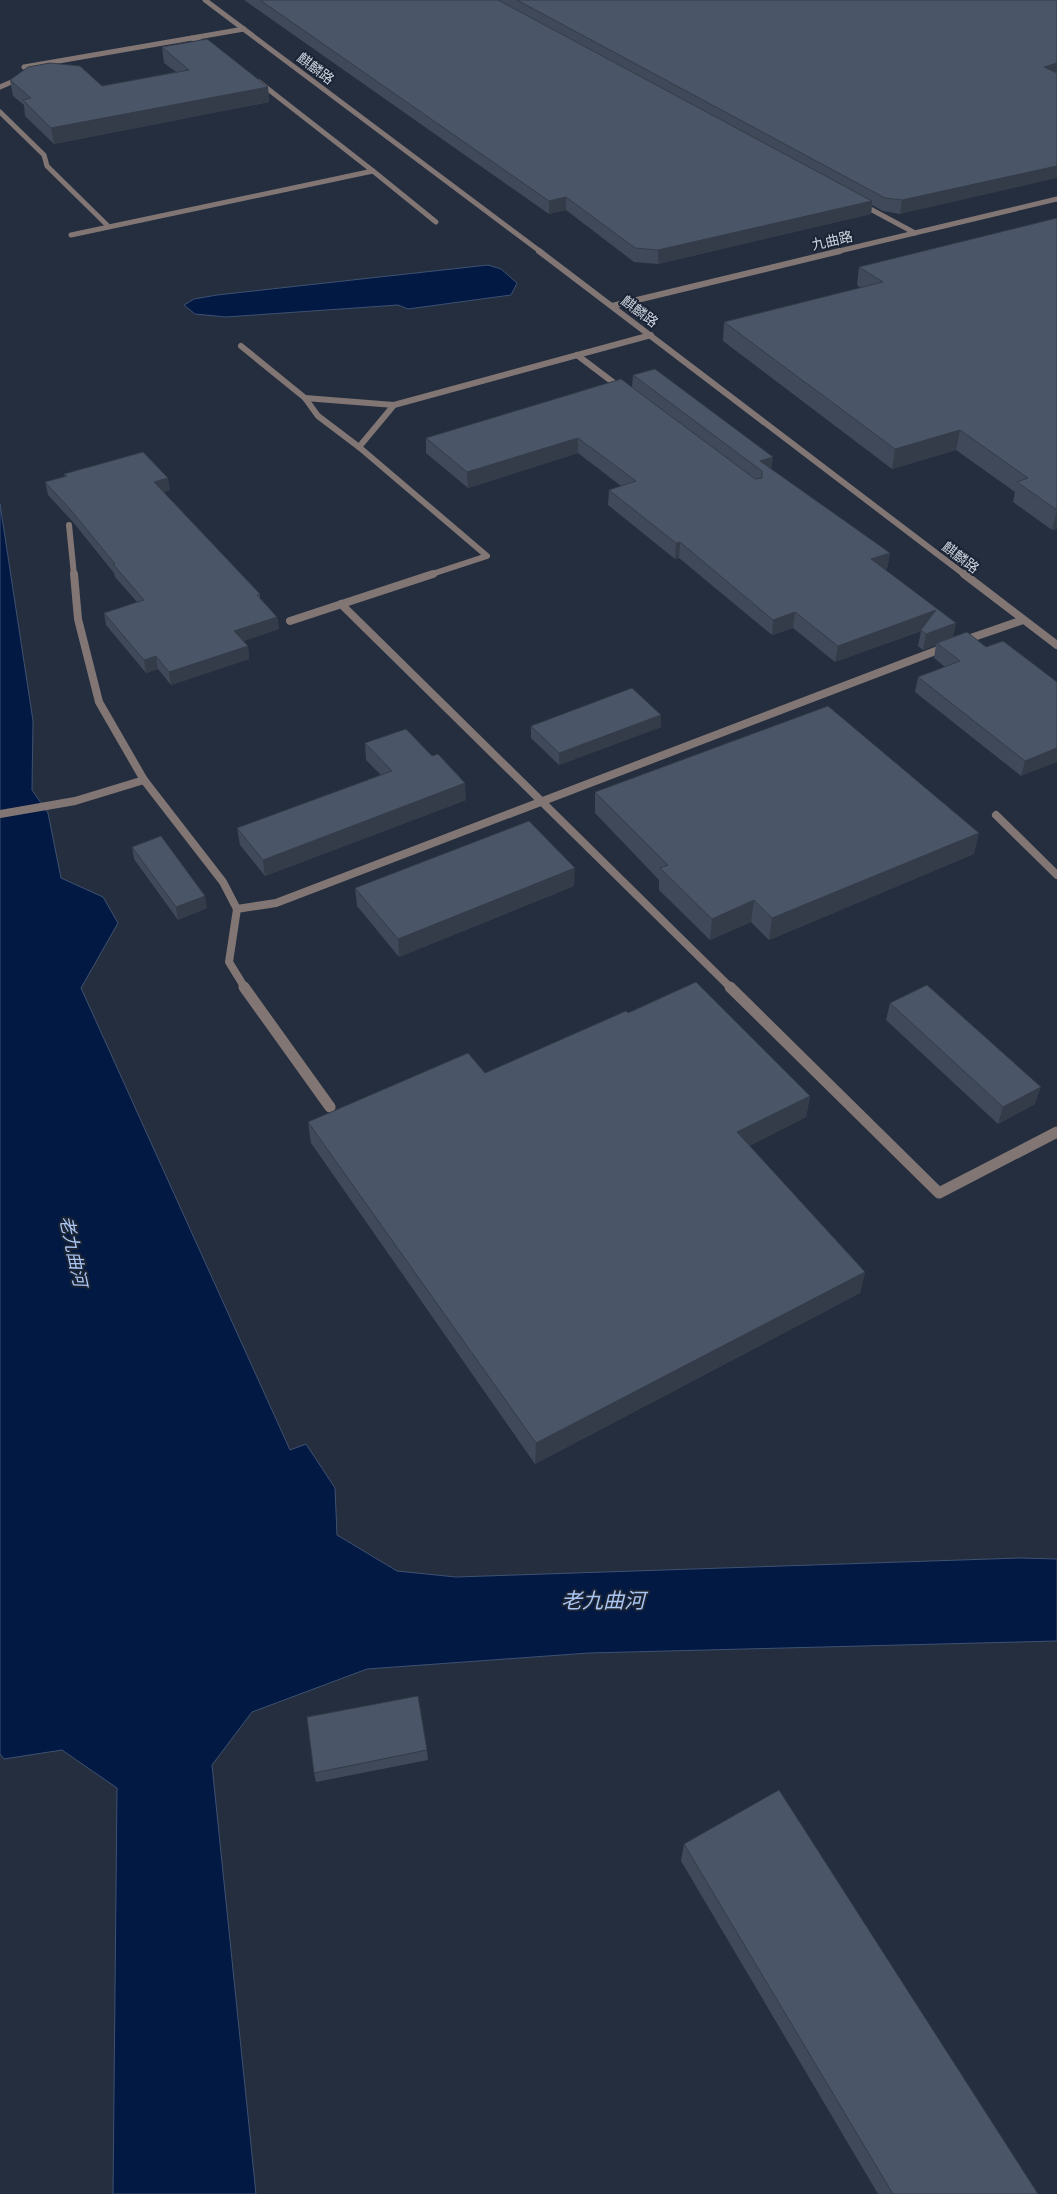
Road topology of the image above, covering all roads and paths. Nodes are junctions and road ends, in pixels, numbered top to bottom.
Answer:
1 (205, 0) edge
2 (244, 29) junction
3 (192, 38) junction
4 (218, 51) edge
5 (249, 75) edge
6 (0, 87) edge
7 (0, 112) edge
8 (373, 171) junction
9 (1057, 199) edge
10 (853, 200) edge
11 (436, 222) dead end
12 (108, 226) junction
13 (914, 234) junction
14 (71, 235) dead end
15 (612, 306) junction
16 (651, 335) junction
17 (241, 346) dead end
18 (577, 355) junction
19 (632, 396) edge
20 (305, 398) junction
21 (394, 405) junction
22 (359, 447) junction
23 (69, 525) edge
24 (341, 604) junction
25 (290, 620) dead end
26 (1023, 620) junction
27 (1057, 645) edge
28 (144, 780) junction
29 (542, 802) junction
30 (0, 814) edge
31 (996, 815) dead end
32 (1057, 875) edge
33 (237, 909) junction
34 (330, 1107) dead end
35 (1057, 1132) edge

1 - 2 street, 麒麟路
2 - 3 street
2 - 15 street, 麒麟路
3 - 4 street
3 - 6 street
5 - 8 street
7 - 12 street
8 - 11 street
8 - 12 street
9 - 13 street, 九曲路
10 - 13 street
12 - 14 street
13 - 15 street, 九曲路
15 - 16 street, 麒麟路
16 - 18 street
16 - 26 street, 麒麟路
17 - 20 street
18 - 19 street
18 - 21 street
20 - 21 street
20 - 22 street
21 - 22 street
22 - 24 street
23 - 28 street
24 - 25 street
24 - 29 street
26 - 27 street, 麒麟路
26 - 29 street
28 - 30 street
28 - 33 street
29 - 33 street
29 - 35 street
31 - 32 street
33 - 34 street

